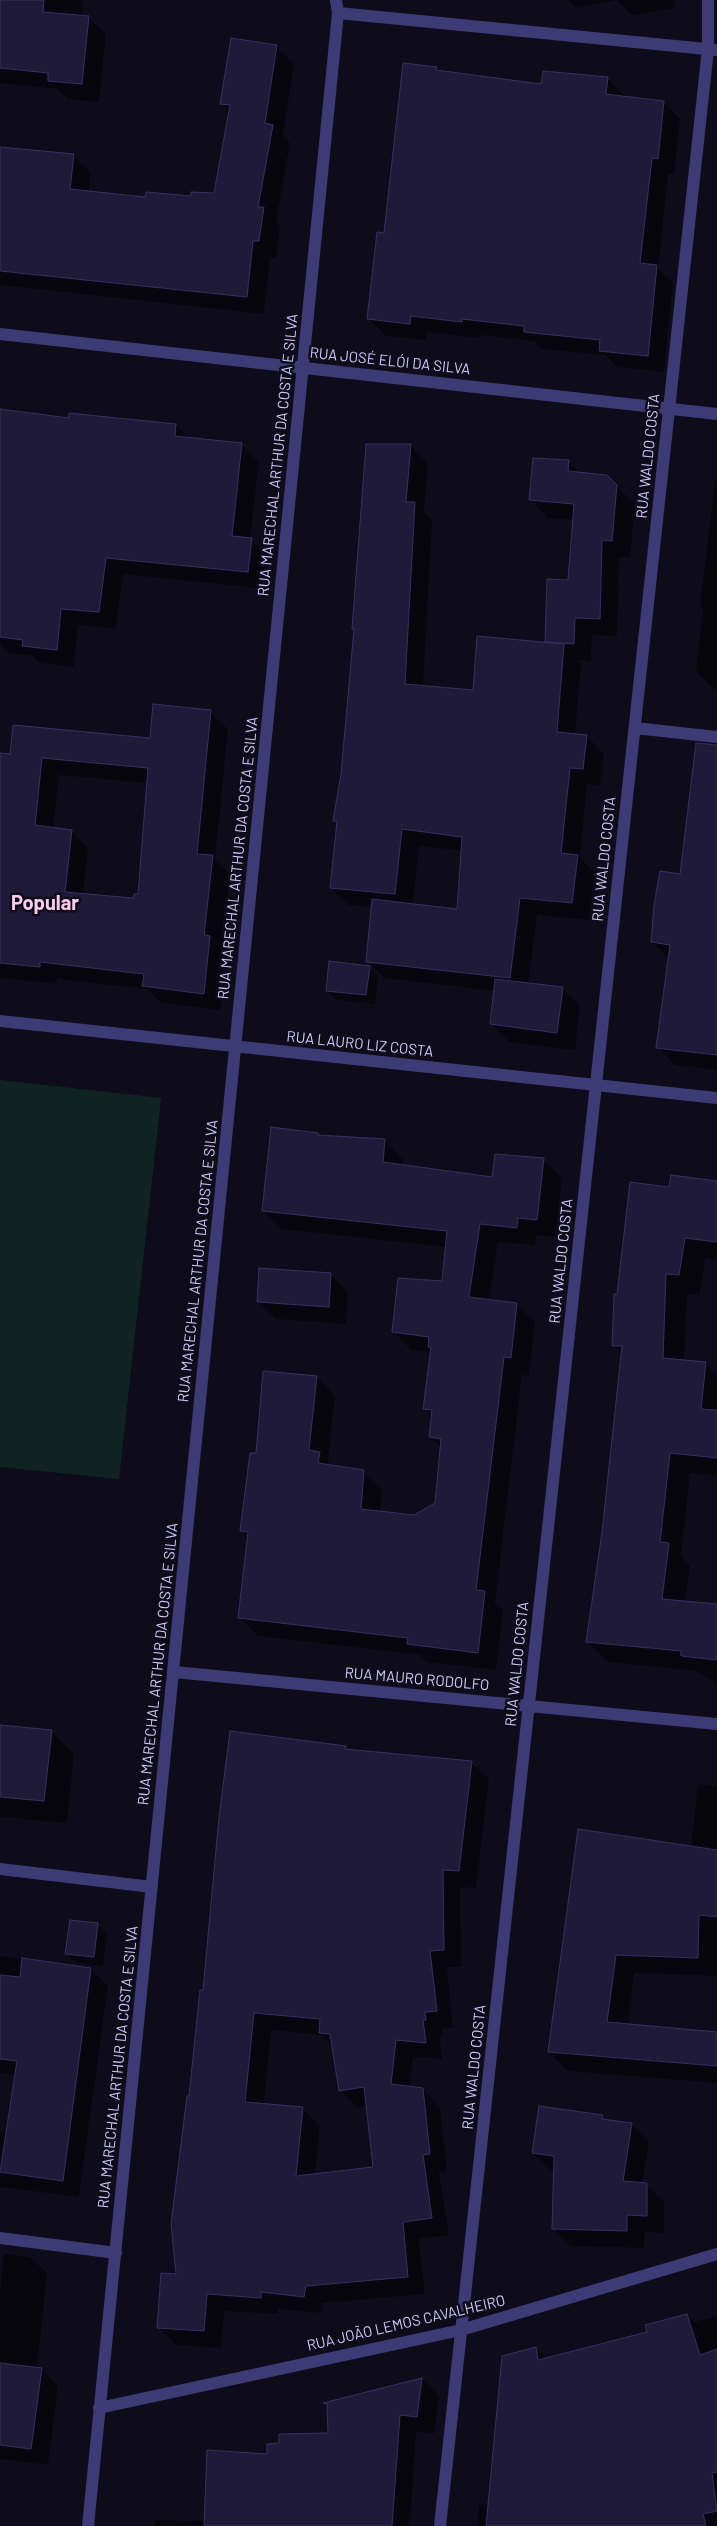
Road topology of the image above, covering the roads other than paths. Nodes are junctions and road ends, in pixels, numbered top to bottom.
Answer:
1 (336, 0) edge
2 (708, 0) edge
3 (338, 13) junction
4 (713, 50) edge
5 (0, 334) edge
6 (303, 368) junction
7 (670, 409) junction
8 (717, 414) edge
9 (635, 728) junction
10 (717, 737) edge
11 (0, 1021) edge
12 (235, 1047) junction
13 (596, 1085) junction
14 (717, 1098) edge
15 (174, 1672) junction
16 (529, 1706) junction
17 (717, 1724) edge
18 (0, 1869) edge
19 (152, 1887) junction
20 (0, 2238) edge
21 (116, 2253) junction
22 (717, 2254) edge
23 (461, 2330) junction
24 (99, 2408) junction
25 (88, 2526) edge
26 (440, 2526) edge

1 - 3 street, RUA MARECHAL ARTHUR DA COSTA E SILVA
2 - 4 street, RUA WALDO COSTA
3 - 4 street
3 - 6 street, RUA MARECHAL ARTHUR DA COSTA E SILVA
4 - 7 street, RUA WALDO COSTA
5 - 6 street, RUA JOSÉ ELÓI DA SILVA
6 - 7 street, RUA JOSÉ ELÓI DA SILVA
6 - 12 street, RUA MARECHAL ARTHUR DA COSTA E SILVA
7 - 8 street, RUA JOSÉ ELÓI DA SILVA
7 - 9 street, RUA WALDO COSTA
9 - 10 street
9 - 13 street, RUA WALDO COSTA
11 - 12 street, RUA LAURO LIZ COSTA
12 - 13 street, RUA LAURO LIZ COSTA
12 - 15 street, RUA MARECHAL ARTHUR DA COSTA E SILVA
13 - 14 street, RUA LAURO LIZ COSTA
13 - 16 street, RUA WALDO COSTA
15 - 16 street, RUA MAURO RODOLFO
15 - 19 street, RUA MARECHAL ARTHUR DA COSTA E SILVA
16 - 17 street, RUA MAURO RODOLFO
16 - 23 street, RUA WALDO COSTA
18 - 19 street
19 - 21 street, RUA MARECHAL ARTHUR DA COSTA E SILVA
20 - 21 street
21 - 24 street, RUA MARECHAL ARTHUR DA COSTA E SILVA
22 - 23 street, RUA JOÃO LEMOS CAVALHEIRO
23 - 24 street, RUA JOÃO LEMOS CAVALHEIRO
23 - 26 street, RUA WALDO COSTA
24 - 25 street, RUA MARECHAL ARTHUR DA COSTA E SILVA

